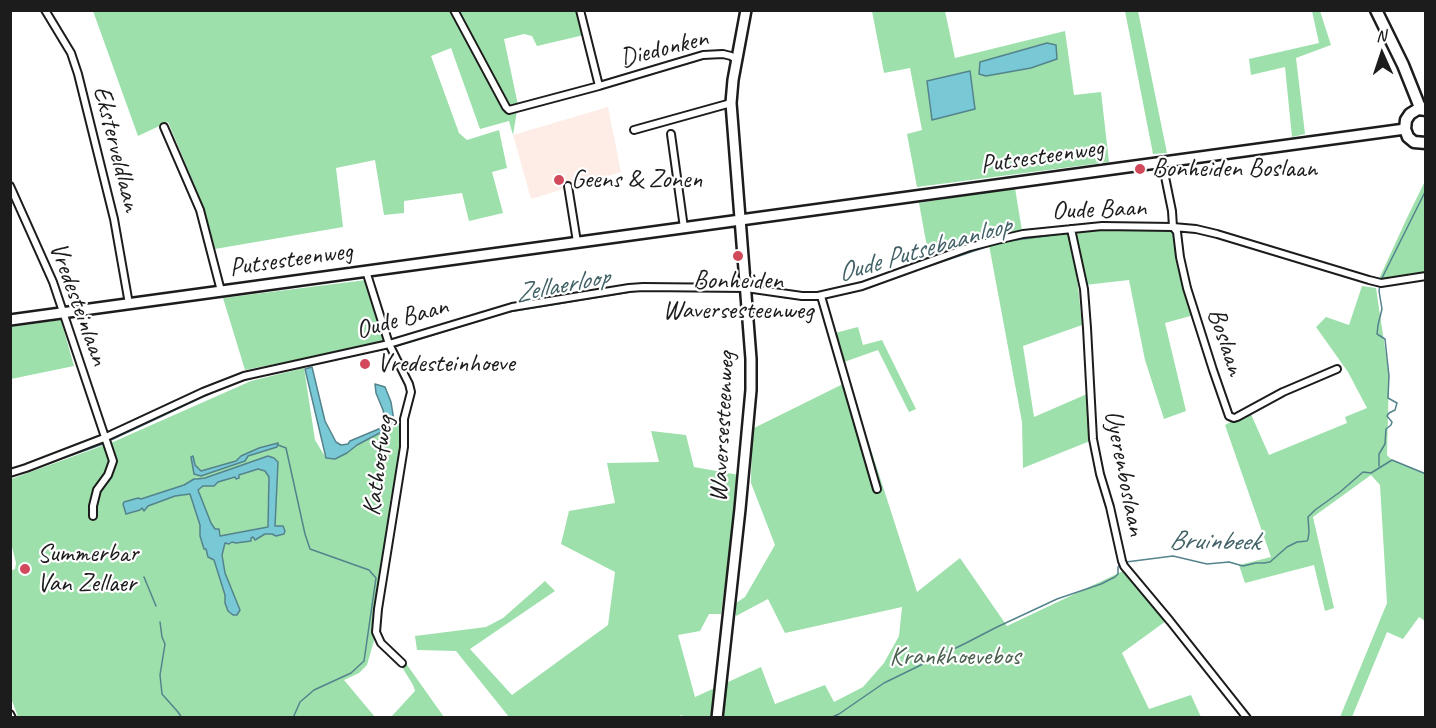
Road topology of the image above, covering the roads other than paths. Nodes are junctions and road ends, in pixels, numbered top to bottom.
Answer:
1 (45, 10) edge
2 (454, 10) edge
3 (580, 10) edge
4 (746, 10) edge
5 (1376, 10) edge
6 (737, 60) junction
7 (599, 86) junction
8 (731, 103) junction
9 (1420, 110) edge
10 (164, 127) dead end
11 (1405, 129) junction
12 (634, 130) dead end
13 (671, 134) dead end
14 (1425, 143) edge
15 (1162, 162) junction
16 (10, 186) edge
17 (568, 186) dead end
18 (740, 219) junction
19 (1173, 226) junction
20 (684, 228) junction
21 (1071, 229) junction
22 (577, 242) junction
23 (366, 271) junction
24 (1425, 276) edge
25 (746, 288) junction
26 (221, 291) junction
27 (821, 296) junction
28 (129, 304) junction
29 (63, 313) junction
30 (10, 320) edge
31 (389, 344) junction
32 (1337, 369) dead end
33 (104, 438) junction
34 (10, 473) edge
35 (878, 489) dead end
36 (93, 516) dead end
37 (402, 663) dead end
38 (717, 717) edge
39 (1247, 717) edge

1 - 28 street, Eksterveldlaan
2 - 7 street, Diedonken
3 - 7 street, Diedonken
4 - 6 main road, Waversesteenweg
5 - 9 main road
6 - 7 street, Diedonken
6 - 8 main road, Waversesteenweg
8 - 12 street
8 - 18 main road, Waversesteenweg
9 - 11 main road
10 - 26 street
11 - 14 main road
11 - 15 main road, Putsesteenweg
13 - 20 street
15 - 18 main road, Putsesteenweg
15 - 19 street, Boslaan
16 - 29 street, Vredesteinlaan
17 - 22 street
18 - 20 main road, Putsesteenweg
18 - 25 main road, Waversesteenweg
19 - 21 street, Oude Baan
19 - 24 street, Oude Baan
19 - 32 street, Boslaan
20 - 22 main road, Putsesteenweg
21 - 27 street, Oude Baan
21 - 39 street, Uyerenboslaan
22 - 23 main road, Putsesteenweg
23 - 26 main road, Putsesteenweg
23 - 31 street, Kathoefweg
25 - 27 street, Oude Baan
25 - 31 street, Oude Baan
25 - 38 main road, Waversesteenweg
26 - 28 main road, Putsesteenweg
27 - 35 street
28 - 29 main road, Putsesteenweg
29 - 30 main road, Putsesteenweg
29 - 33 street, Vredesteinlaan
31 - 33 street, Oude Baan
31 - 37 street, Kathoefweg
33 - 34 street, Oude Baan
33 - 36 street, Vredesteinlaan

